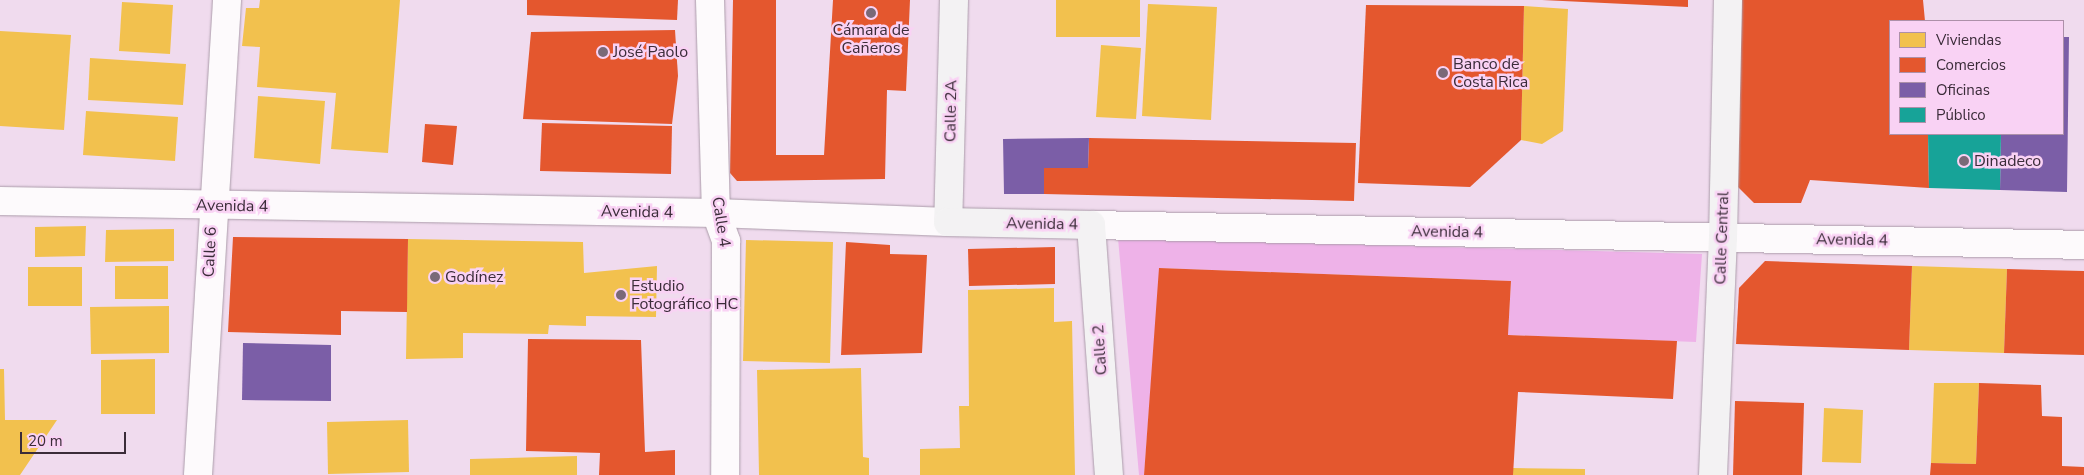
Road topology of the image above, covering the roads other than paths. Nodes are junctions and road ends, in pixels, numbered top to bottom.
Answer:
1 (228, 0) edge
2 (710, 0) edge
3 (954, 0) edge
4 (1728, 0) edge
5 (0, 201) edge
6 (213, 206) junction
7 (716, 214) junction
8 (948, 222) junction
9 (1091, 225) junction
10 (1723, 238) junction
11 (2084, 245) edge
12 (198, 475) edge
13 (725, 475) edge
14 (1109, 475) edge
15 (1713, 475) edge

1 - 6 street, Calle 6
2 - 7 street, Calle 4
3 - 8 main road, Calle 2A
4 - 10 main road, Calle Central
5 - 6 street, Avenida 4
6 - 7 street, Avenida 4
6 - 12 street, Calle 6
7 - 8 street, Avenida 4
7 - 13 street, Calle 4
8 - 9 main road, Avenida 4
9 - 10 street, Avenida 4
9 - 14 main road, Calle 2
10 - 11 street, Avenida 4
10 - 15 main road, Calle Central

